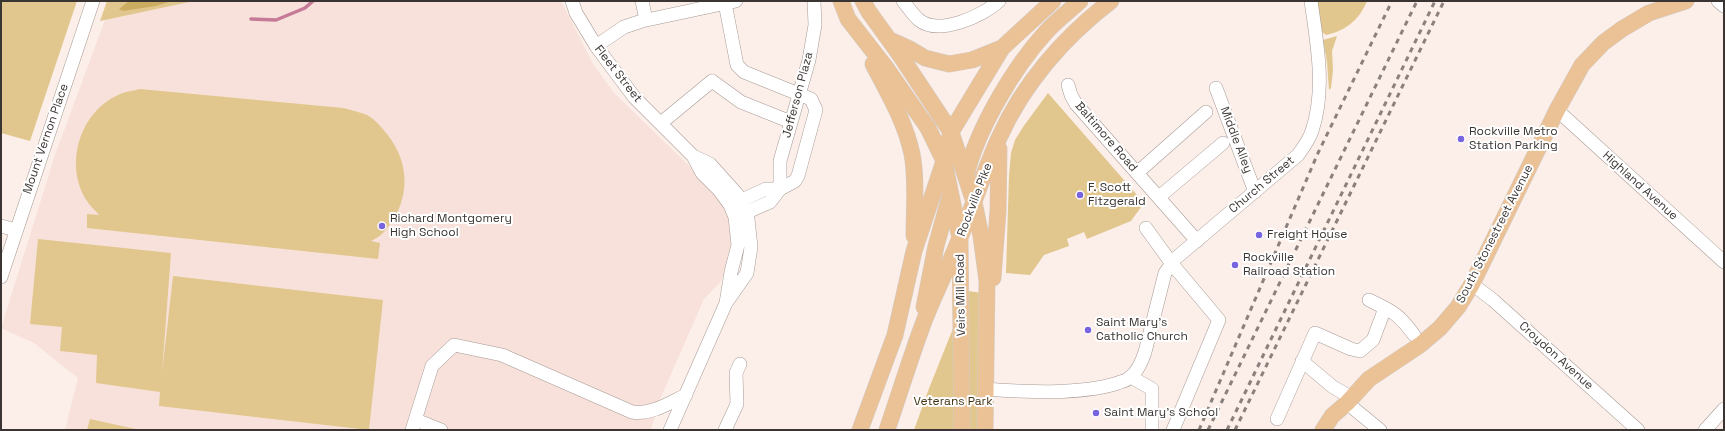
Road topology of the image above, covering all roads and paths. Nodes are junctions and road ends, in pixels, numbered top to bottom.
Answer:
1 (92, 1) edge
2 (572, 1) edge
3 (642, 1) edge
4 (814, 1) edge
5 (841, 1) edge
6 (863, 1) edge
7 (903, 1) edge
8 (999, 1) edge
9 (1053, 1) edge
10 (1080, 1) edge
11 (1111, 1) edge
12 (1311, 1) edge
13 (1686, 1) edge
14 (1718, 1) edge
15 (731, 2) edge
16 (1724, 6) edge
17 (848, 19) junction
18 (646, 20) junction
19 (890, 40) junction
20 (596, 46) junction
21 (1002, 48) junction
22 (1068, 86) dead end
23 (1216, 88) dead end
24 (799, 95) junction
25 (1557, 110) junction
26 (1206, 112) dead end
27 (791, 122) junction
28 (661, 123) junction
29 (951, 132) junction
30 (999, 137) junction
31 (1223, 143) dead end
32 (944, 161) junction
33 (1137, 173) junction
34 (966, 174) junction
35 (780, 189) junction
36 (1256, 192) junction
37 (951, 194) junction
38 (1159, 197) junction
39 (974, 202) junction
40 (738, 209) junction
41 (1, 226) edge
42 (1146, 228) dead end
43 (16, 230) junction
44 (960, 239) junction
45 (1197, 240) junction
46 (914, 251) junction
47 (1724, 262) edge
48 (1172, 264) junction
49 (1, 277) edge
50 (1472, 284) junction
51 (1369, 300) dead end
52 (1385, 308) junction
53 (923, 323) junction
54 (1414, 335) dead end
55 (986, 337) junction
56 (1302, 361) junction
57 (740, 364) dead end
58 (1131, 377) junction
59 (985, 389) junction
60 (686, 395) junction
61 (1350, 401) junction
62 (1724, 409) edge
63 (1277, 419) dead end
64 (414, 425) edge
65 (441, 430) edge
66 (670, 430) edge
67 (725, 430) edge
68 (860, 430) edge
69 (887, 430) edge
70 (962, 430) edge
71 (985, 430) edge
72 (1152, 430) edge
73 (1173, 430) edge
74 (1323, 430) edge
75 (1380, 430) edge
76 (1638, 430) edge
77 (1705, 430) edge

1 - 43 street, Mount Vernon Place
2 - 20 street, Fleet Street
3 - 18 street
4 - 24 street, Jefferson Plaza
5 - 17 main road, Veirs Mill Road
6 - 19 main road, Veirs Mill Road
7 - 8 street
9 - 21 main road
10 - 34 main road
11 - 30 main road, Rockville Pike
12 - 36 street, Church Street
13 - 25 main road, South Stonestreet Avenue
14 - 16 street
15 - 18 street
15 - 24 street
17 - 32 main road, Veirs Mill Road
17 - 46 main road
18 - 20 street
19 - 21 main road
19 - 29 main road, Veirs Mill Road
20 - 28 street, Fleet Street
21 - 29 main road
22 - 33 street, Baltimore Road
23 - 36 street, Middle Alley
24 - 27 street, Jefferson Plaza
24 - 35 street
25 - 47 street, Highland Avenue
25 - 50 main road, South Stonestreet Avenue
26 - 33 street
27 - 28 street
27 - 35 street, Jefferson Plaza
28 - 40 street, Fleet Street
29 - 32 main road
29 - 34 main road, Veirs Mill Road
29 - 37 main road
30 - 39 main road, Rockville Pike
30 - 55 main road
31 - 38 street
32 - 37 main road, Veirs Mill Road
32 - 46 main road
33 - 38 street, Baltimore Road
34 - 39 main road, Veirs Mill Road
34 - 44 main road
35 - 40 street
36 - 45 street, Church Street
37 - 44 main road, Veirs Mill Road
37 - 53 main road
38 - 45 street, Baltimore Road
39 - 44 main road, Rockville Pike
39 - 55 main road, Veirs Mill Road
40 - 60 street
41 - 43 street
42 - 48 street
43 - 49 street, Mount Vernon Place
44 - 53 main road, Rockville Pike
44 - 70 main road, Veirs Mill Road
45 - 48 street, Church Street
46 - 68 main road
48 - 58 street, Church Street
48 - 73 street
50 - 61 main road, South Stonestreet Avenue
50 - 76 street, Croydon Avenue
51 - 52 street
52 - 54 street
52 - 56 street
53 - 69 main road, Rockville Pike
55 - 59 main road, Veirs Mill Road
56 - 61 street
56 - 63 street
57 - 67 street
58 - 59 street
58 - 72 street
59 - 71 main road, Veirs Mill Road
60 - 64 street
60 - 66 street
61 - 74 main road, South Stonestreet Avenue
61 - 75 street
62 - 77 street
64 - 65 street

